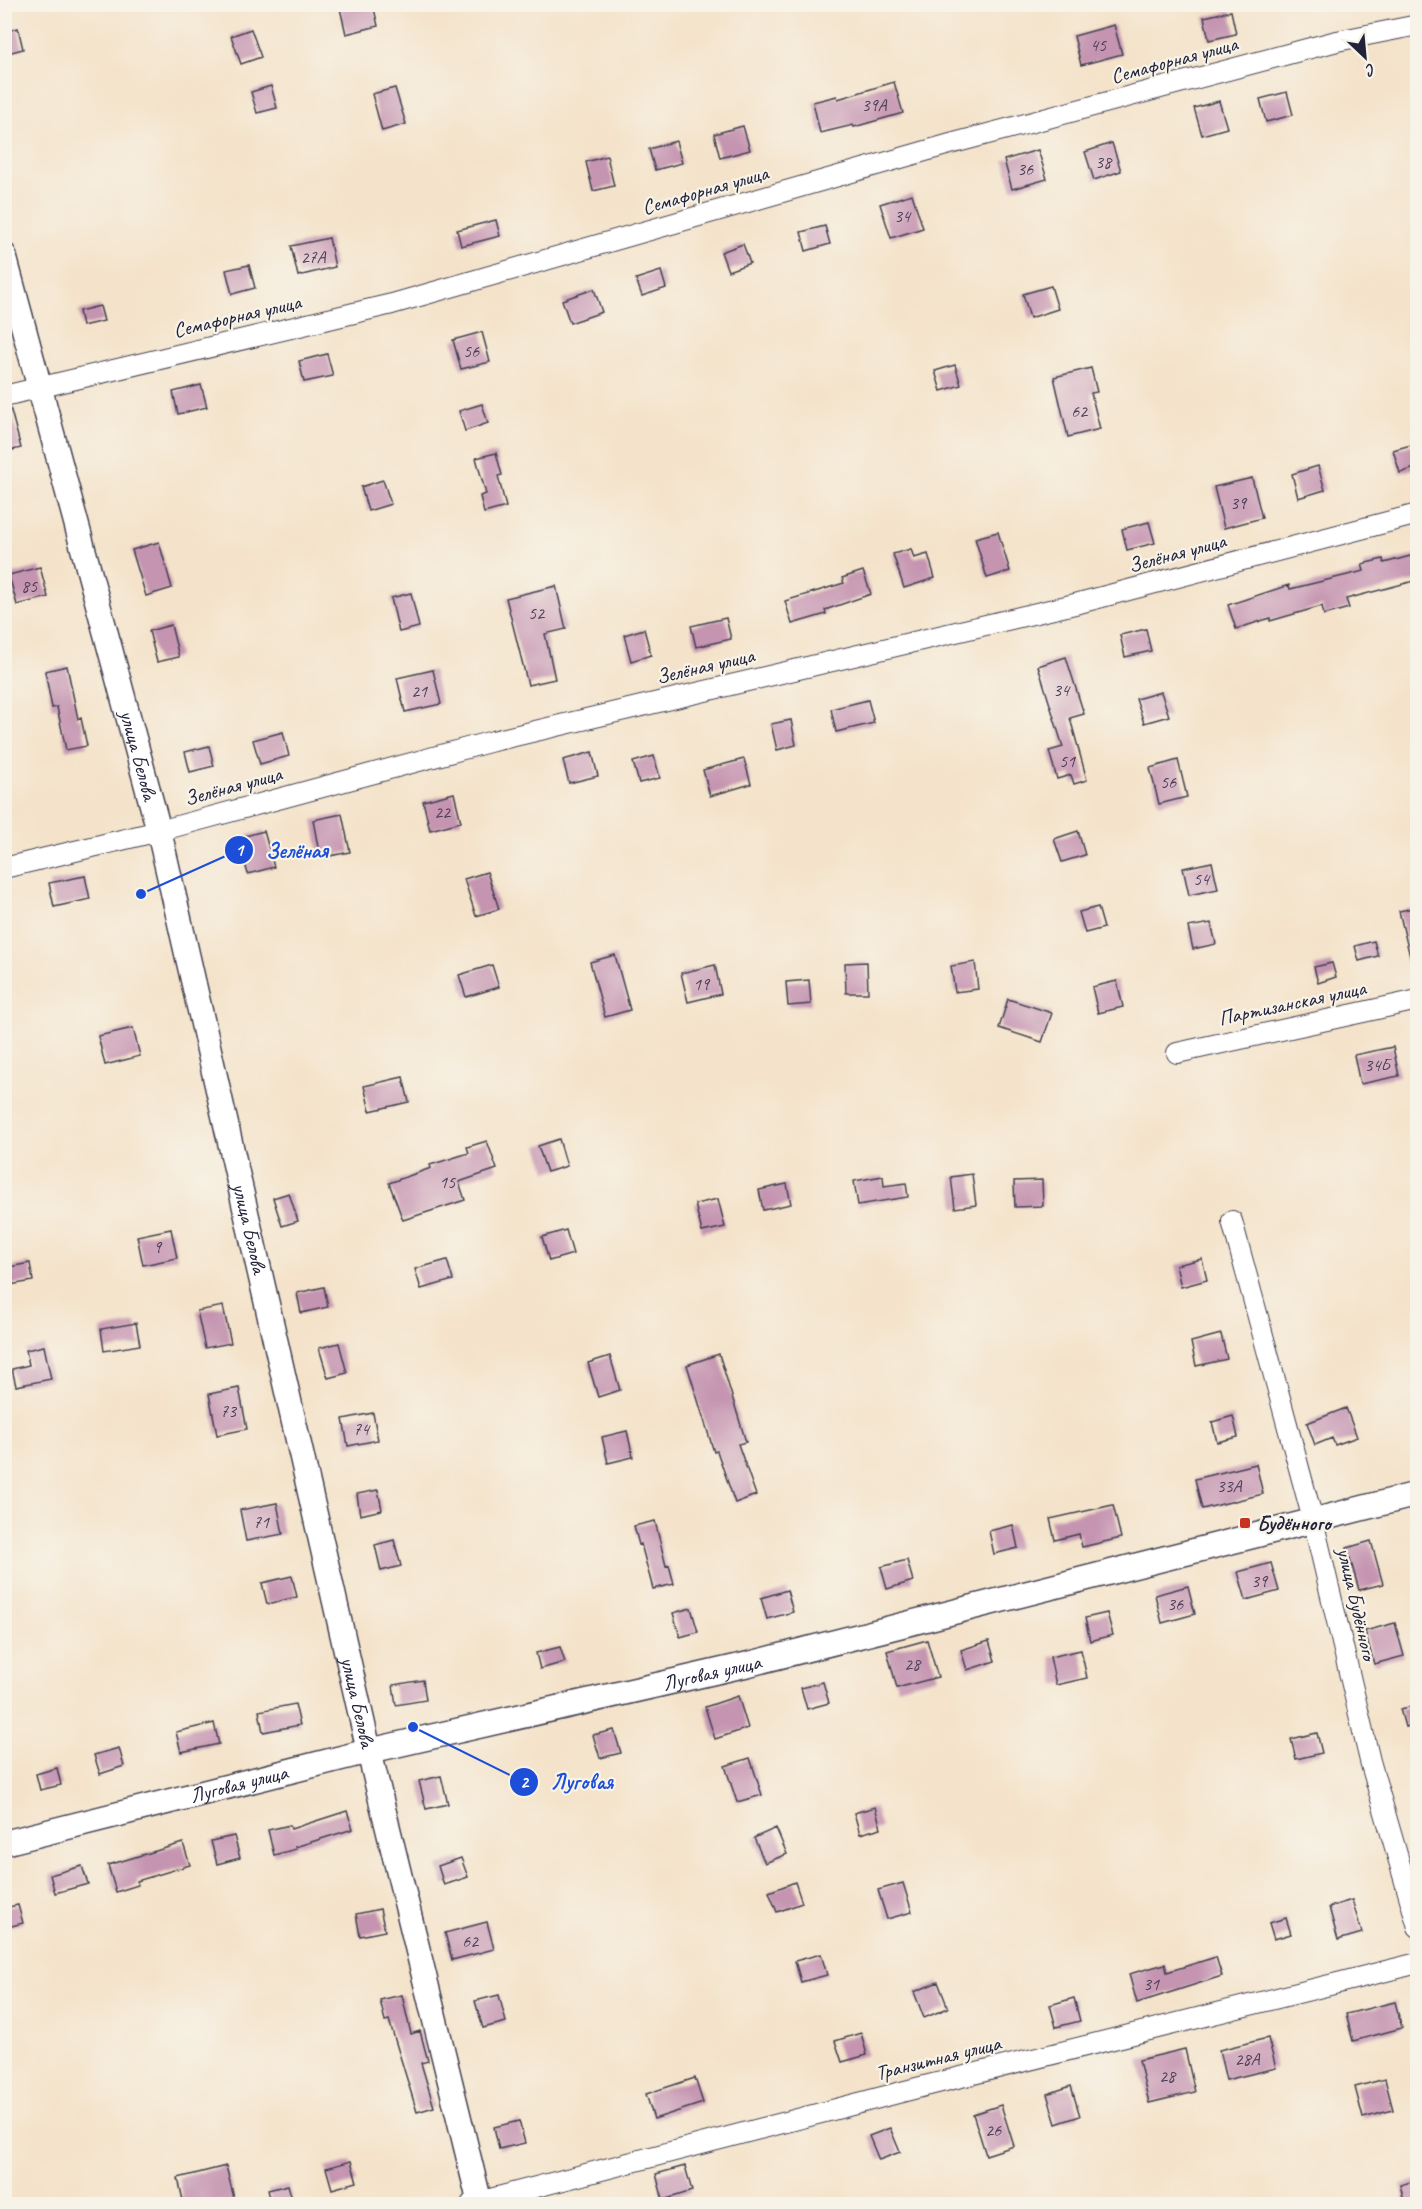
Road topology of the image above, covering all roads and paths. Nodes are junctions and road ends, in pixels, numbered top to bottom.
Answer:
1 (1418, 25) edge
2 (4, 255) edge
3 (40, 387) junction
4 (4, 396) edge
5 (1418, 514) edge
6 (159, 831) junction
7 (4, 868) edge
8 (1418, 1000) edge
9 (1177, 1053) dead end
10 (1232, 1221) dead end
11 (1418, 1494) edge
12 (1313, 1520) junction
13 (369, 1751) junction
14 (4, 1843) edge
15 (1418, 1927) edge
16 (1418, 1963) edge
17 (477, 2204) edge

1 - 3 street, Семафорная улица
2 - 3 street, улица Белова
3 - 4 street, Семафорная улица
3 - 6 street, улица Белова
5 - 6 street, Зелёная улица
6 - 7 street, Зелёная улица
6 - 13 street, улица Белова
8 - 9 street, Партизанская улица
10 - 12 street, улица Будённого
11 - 12 street, Луговая улица
12 - 13 street, Луговая улица
12 - 15 street, улица Будённого
13 - 14 street, Луговая улица
13 - 17 street, улица Белова
16 - 17 street, Транзитная улица

